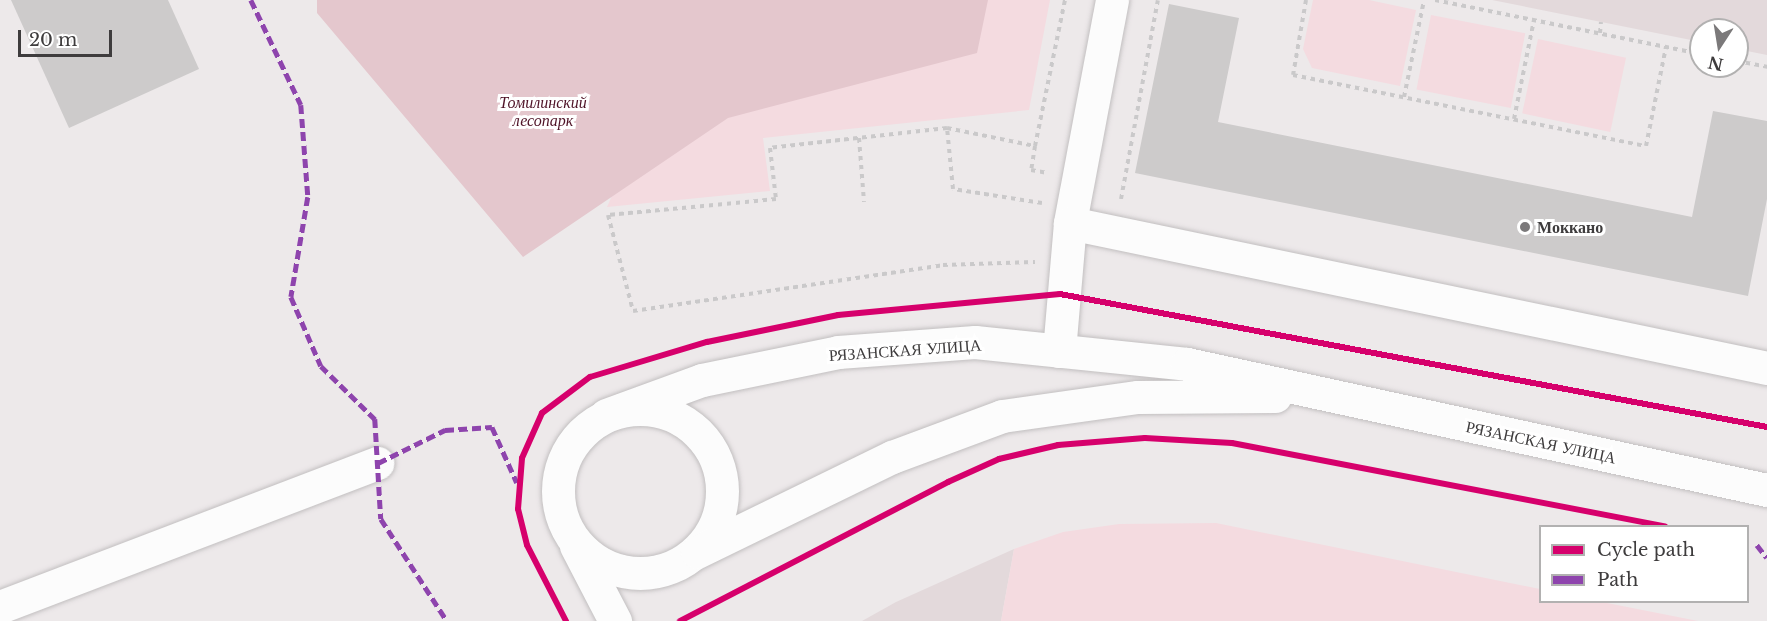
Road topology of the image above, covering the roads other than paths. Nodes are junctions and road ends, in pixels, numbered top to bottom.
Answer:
1 (1112, 0) edge
2 (1070, 223) junction
3 (1059, 351) junction
4 (1767, 368) edge
5 (1316, 395) junction
6 (606, 416) junction
7 (378, 463) dead end
8 (1767, 490) edge
9 (571, 537) junction
10 (697, 552) junction
11 (0, 607) edge
12 (615, 621) edge

1 - 2 street
2 - 3 street
2 - 4 street
3 - 5 street, РЯЗАНСКАЯ УЛИЦА
3 - 6 street, РЯЗАНСКАЯ УЛИЦА
5 - 8 street, РЯЗАНСКАЯ УЛИЦА
5 - 10 street, РЯЗАНСКАЯ УЛИЦА
6 - 9 street
6 - 10 street
7 - 11 street
9 - 10 street
9 - 12 street

